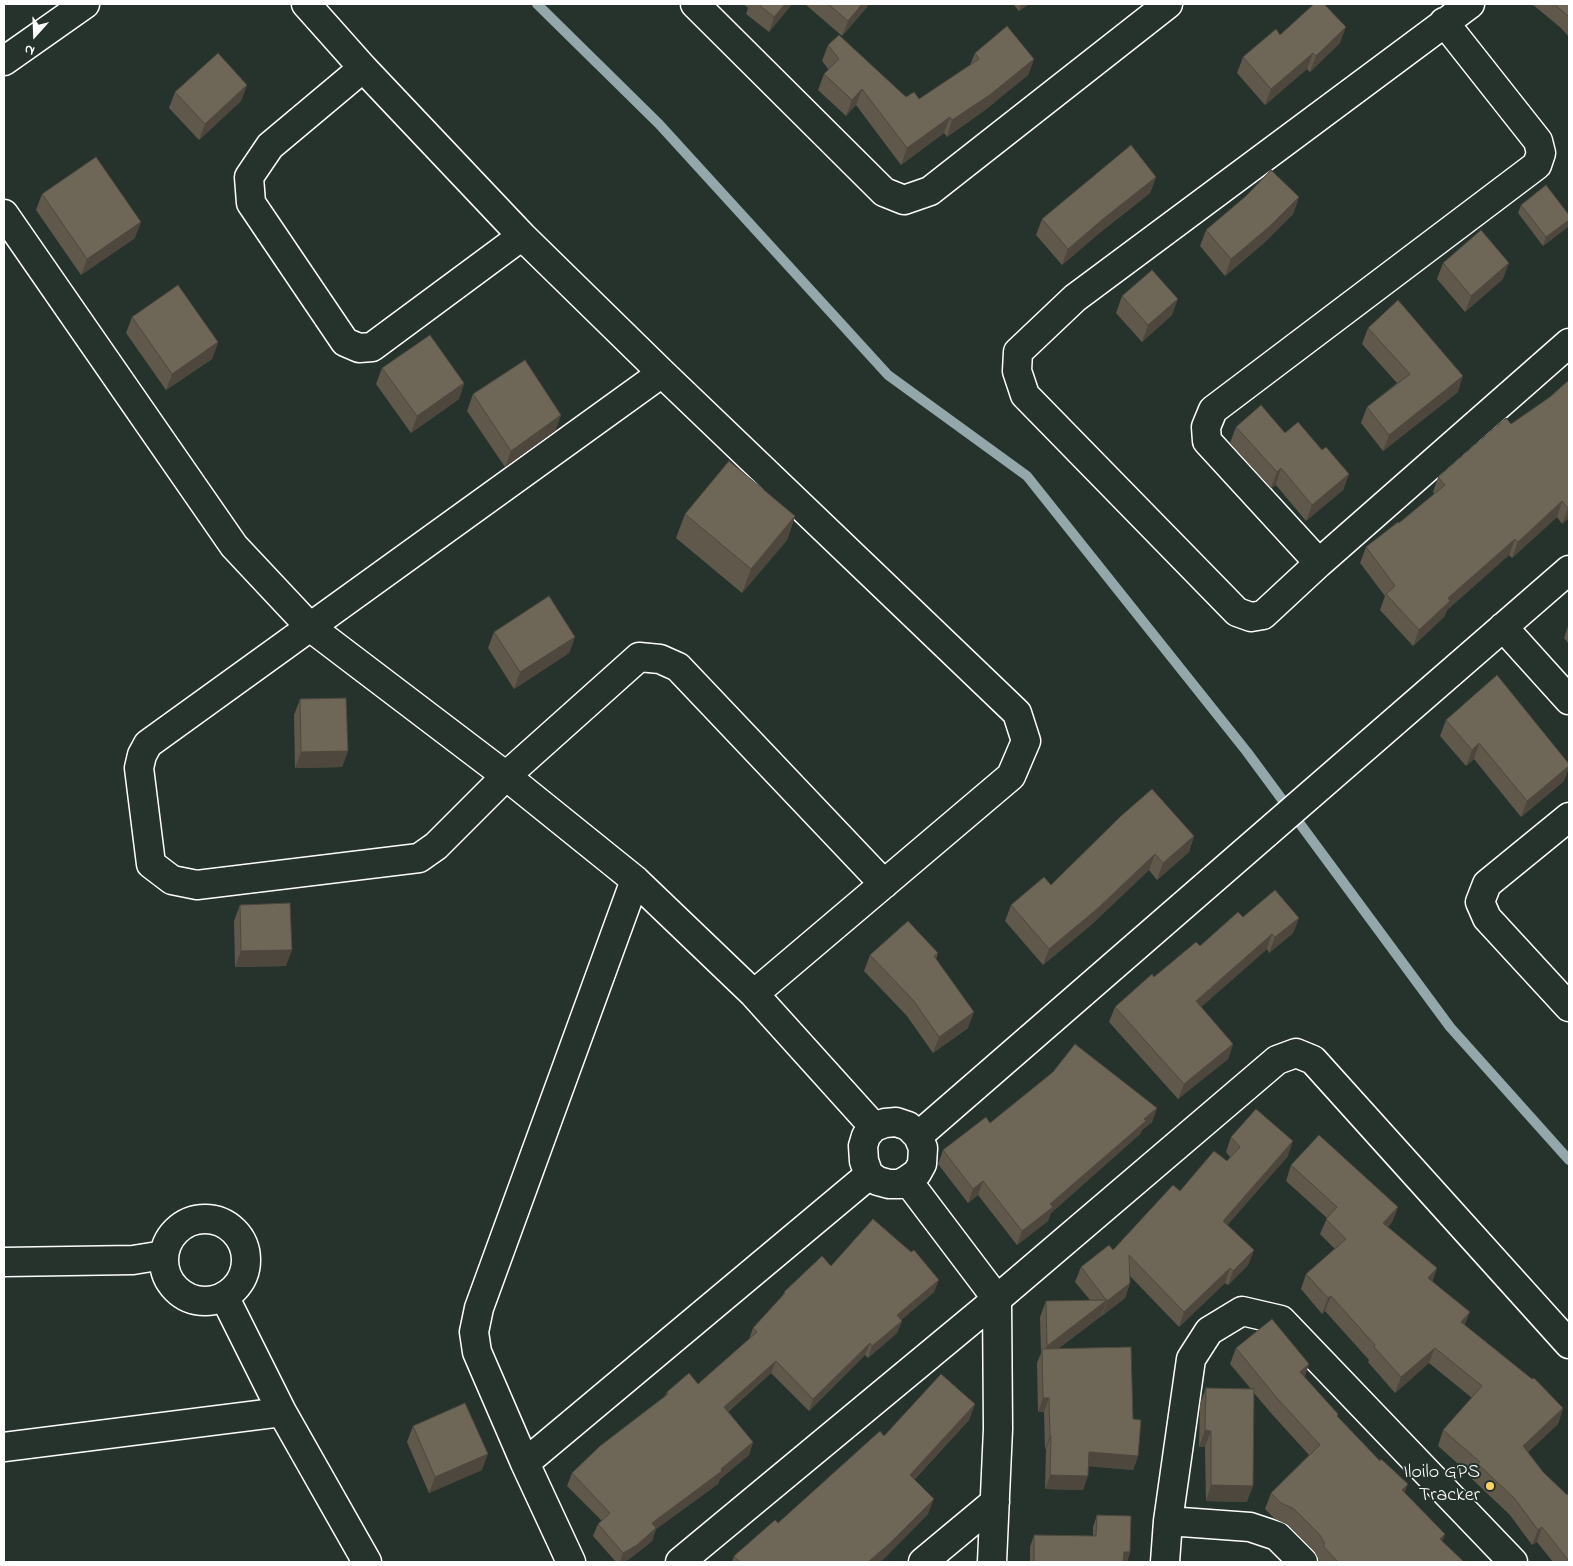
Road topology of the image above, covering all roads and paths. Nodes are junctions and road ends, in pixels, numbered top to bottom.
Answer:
1 (85, 4) edge
2 (306, 4) edge
3 (695, 4) edge
4 (1168, 4) edge
5 (1470, 4) edge
6 (1444, 22) junction
7 (4, 61) edge
8 (363, 68) junction
9 (4, 214) edge
10 (522, 236) junction
11 (1569, 342) edge
12 (662, 373) junction
13 (1319, 563) junction
14 (1569, 570) edge
15 (310, 627) junction
16 (1503, 627) junction
17 (1569, 700) edge
18 (506, 776) junction
19 (1569, 817) edge
20 (635, 880) junction
21 (884, 884) junction
22 (754, 994) junction
23 (1569, 1007) edge
24 (874, 1127) junction
25 (918, 1136) junction
26 (869, 1175) junction
27 (907, 1180) junction
28 (164, 1255) junction
29 (4, 1262) edge
30 (224, 1296) junction
31 (997, 1299) junction
32 (1569, 1344) edge
33 (282, 1412) junction
34 (4, 1447) edge
35 (525, 1463) junction
36 (995, 1502) junction
37 (1168, 1521) junction
38 (359, 1561) edge
39 (571, 1562) edge
40 (680, 1562) edge
41 (923, 1562) edge
42 (992, 1562) edge
43 (1165, 1562) edge
44 (1303, 1562) edge
45 (1513, 1562) edge

1 - 7 street
2 - 8 street
3 - 4 street
5 - 6 street
6 - 13 street
6 - 13 street
8 - 10 street
8 - 10 street
9 - 15 street
10 - 12 street
11 - 13 street
12 - 15 street
12 - 21 street
14 - 16 street
15 - 18 street
15 - 18 street
16 - 17 street
16 - 25 street
18 - 20 street
18 - 21 street
19 - 23 street
20 - 22 street
20 - 35 street
21 - 22 street
22 - 24 street
24 - 25 street
24 - 26 street
25 - 27 street
26 - 27 street
26 - 35 street
27 - 31 street
28 - 29 street
28 - 30 street
28 - 30 street
30 - 33 street
31 - 32 street
31 - 36 street
31 - 40 street
33 - 34 street
33 - 38 street
35 - 39 street
36 - 41 street
36 - 42 street
37 - 43 street
37 - 44 street
37 - 45 street

